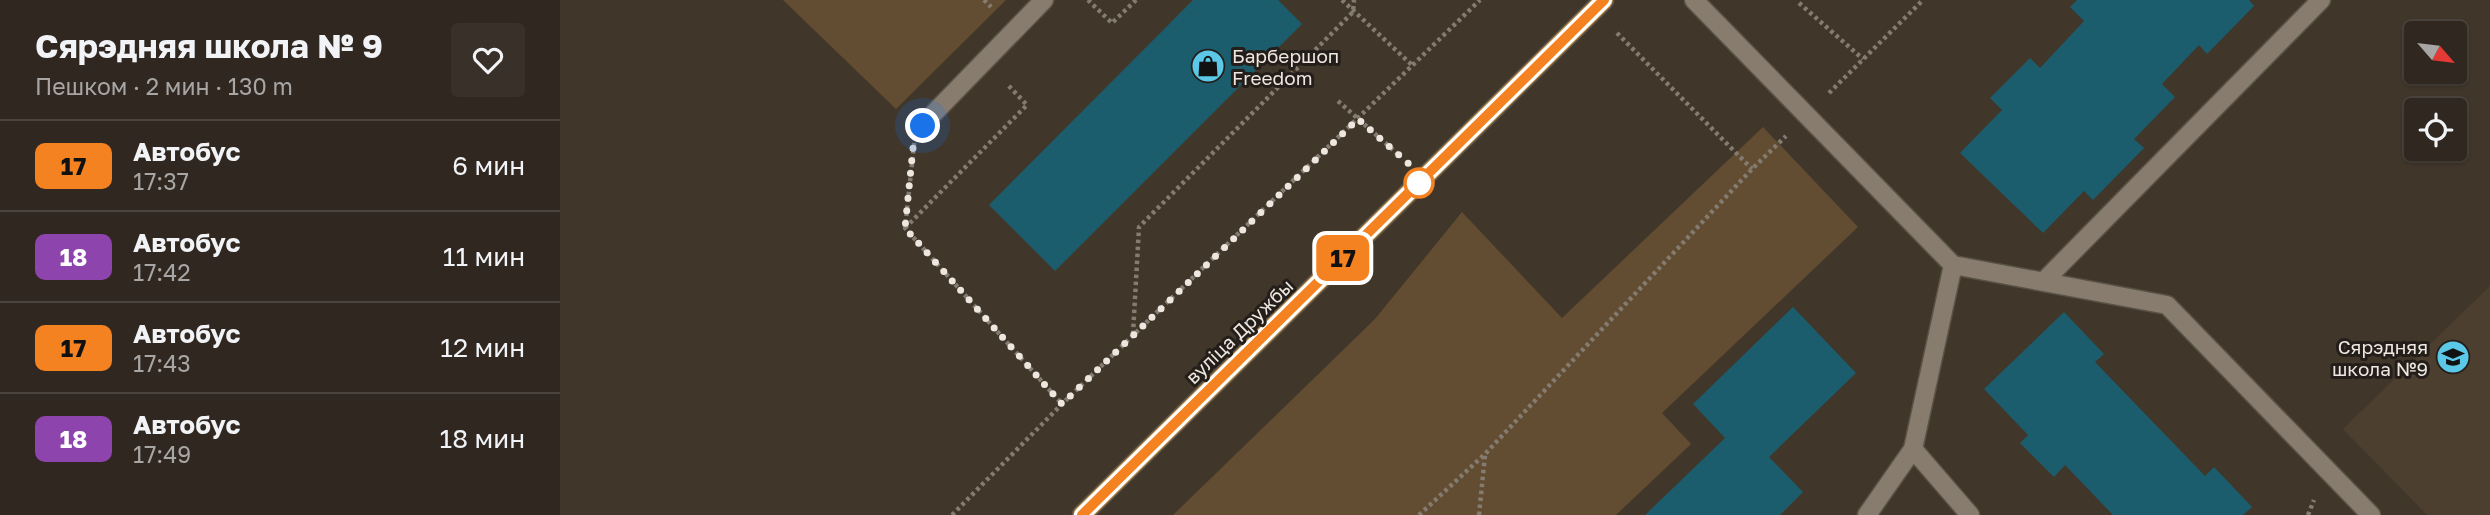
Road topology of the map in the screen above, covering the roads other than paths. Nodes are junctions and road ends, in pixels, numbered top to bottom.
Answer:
1 (1044, 0) edge
2 (1695, 0) edge
3 (2321, 0) edge
4 (1599, 5) edge
5 (933, 113) road end
6 (1953, 265) junction
7 (2043, 282) junction
8 (1913, 449) junction
9 (1082, 515) edge
10 (1867, 515) edge
11 (1970, 515) edge
12 (2371, 515) edge

1 - 5 lane
2 - 6 lane
3 - 7 lane
4 - 9 main road, вуліца Дружбы
6 - 7 lane
6 - 8 lane
7 - 12 lane
8 - 10 lane
8 - 11 lane

